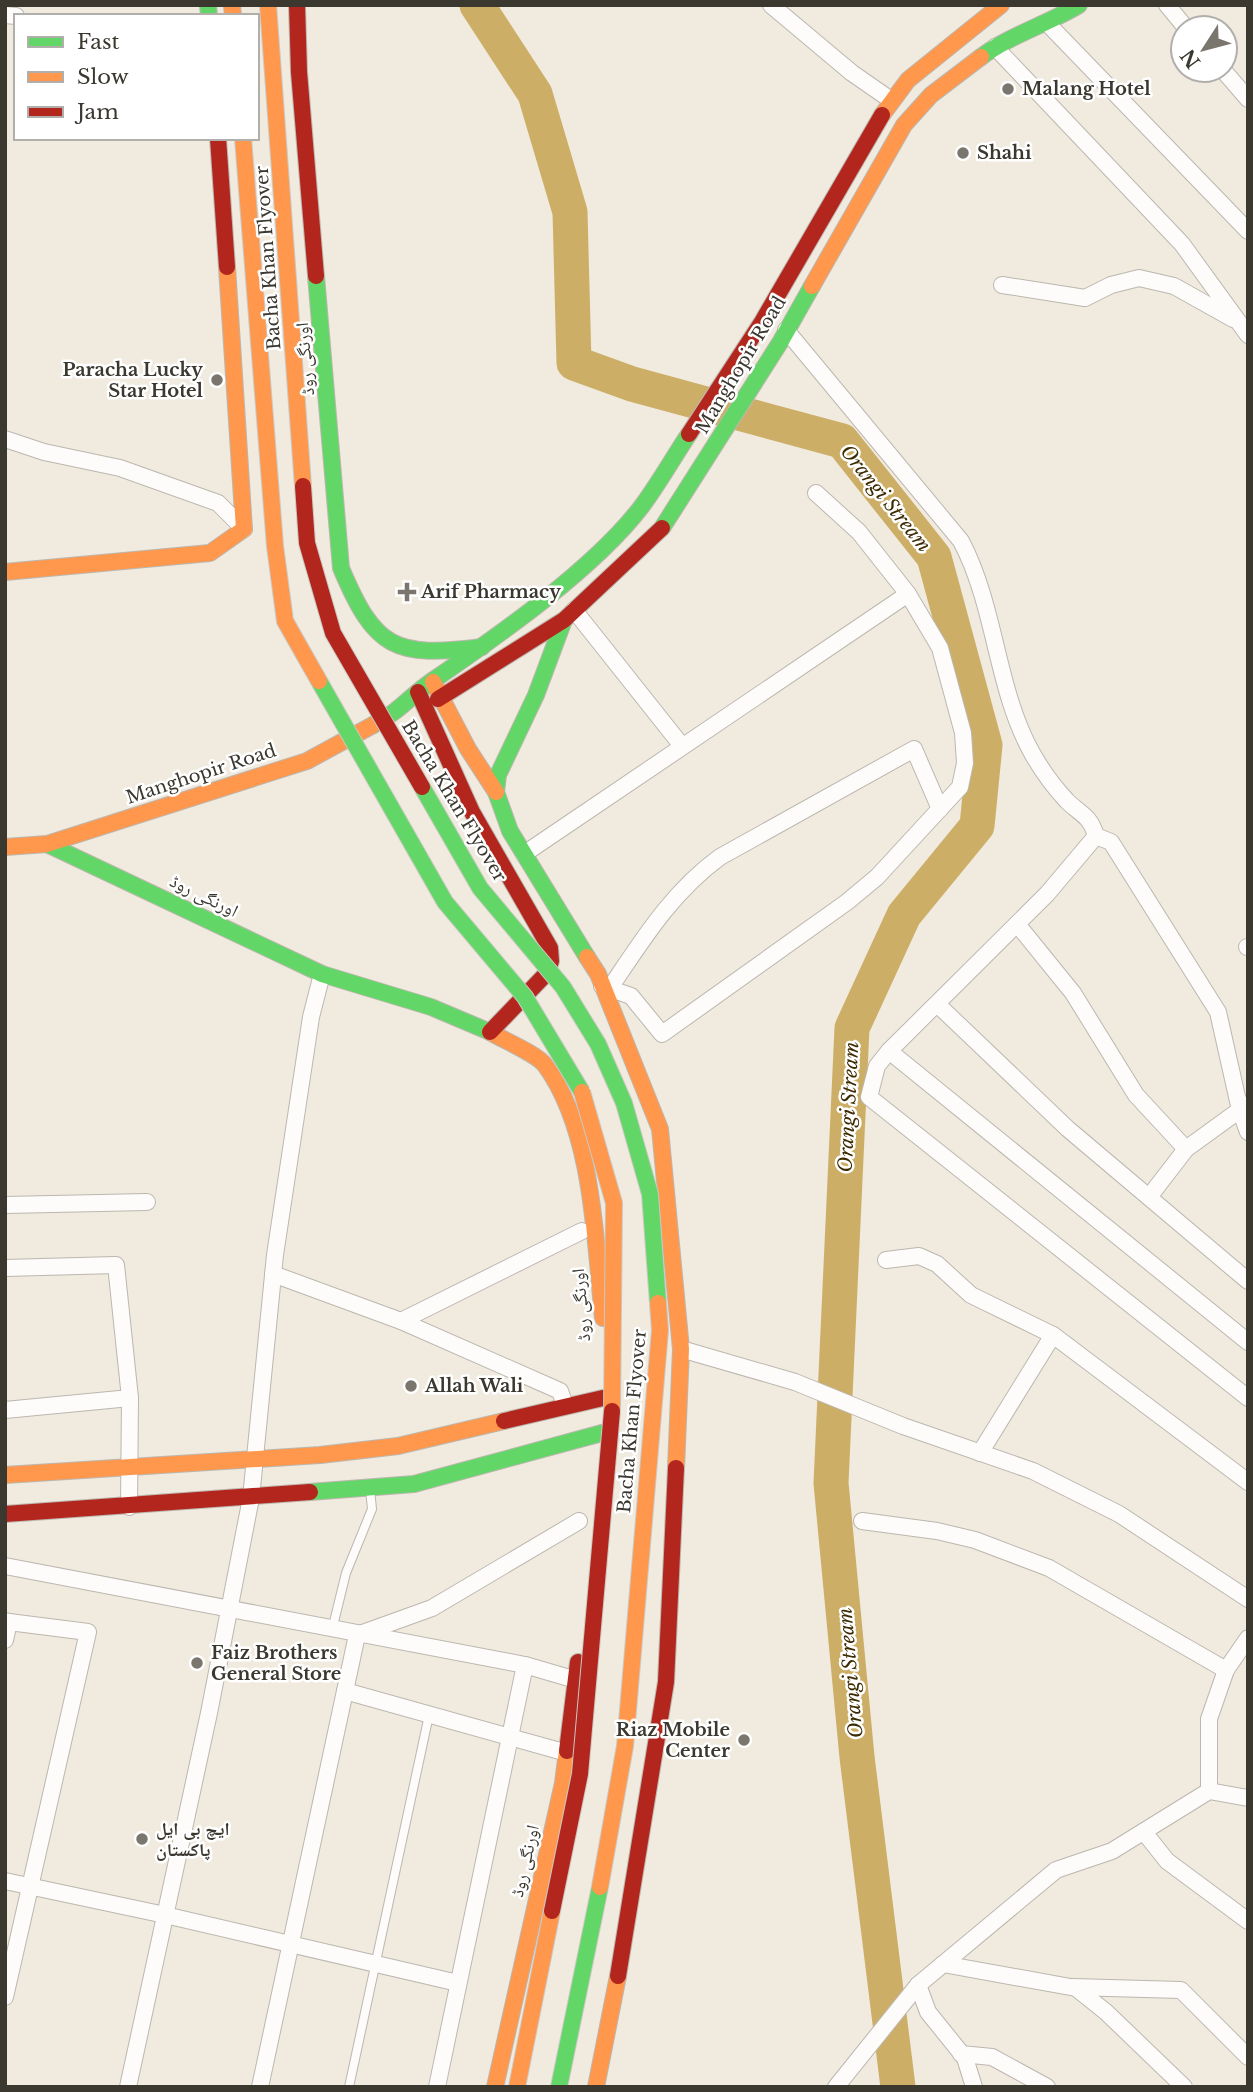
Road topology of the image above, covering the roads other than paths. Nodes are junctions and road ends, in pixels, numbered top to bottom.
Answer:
1 (268, 5) edge
2 (297, 5) edge
3 (771, 5) edge
4 (1001, 5) edge
5 (1079, 5) edge
6 (1048, 24) junction
7 (995, 47) junction
8 (1235, 84) edge
9 (1248, 99) edge
10 (891, 100) junction
11 (218, 140) edge
12 (243, 140) edge
13 (1248, 231) edge
14 (1002, 285) dead end
15 (1243, 328) edge
16 (783, 336) junction
17 (5, 439) edge
18 (816, 493) dead end
19 (244, 529) junction
20 (5, 572) edge
21 (908, 594) junction
22 (569, 615) junction
23 (482, 647) junction
24 (437, 689) junction
25 (418, 692) junction
26 (427, 706) junction
27 (400, 711) junction
28 (682, 747) junction
29 (496, 792) junction
30 (940, 809) junction
31 (1096, 836) junction
32 (47, 844) junction
33 (5, 847) edge
34 (524, 854) junction
35 (1017, 924) junction
36 (322, 974) junction
37 (606, 987) junction
38 (937, 1004) junction
39 (490, 1032) junction
40 (889, 1051) junction
41 (1244, 1107) edge
42 (1248, 1132) edge
43 (1186, 1149) junction
44 (1149, 1197) junction
45 (147, 1202) dead end
46 (5, 1205) edge
47 (582, 1231) dead end
48 (886, 1259) dead end
49 (5, 1268) edge
50 (273, 1274) junction
51 (1248, 1281) edge
52 (401, 1321) junction
53 (1053, 1335) junction
54 (1248, 1342) edge
55 (681, 1349) junction
56 (130, 1398) junction
57 (603, 1398) junction
58 (1248, 1398) edge
59 (565, 1405) junction
60 (5, 1410) edge
61 (602, 1433) junction
62 (980, 1453) junction
63 (254, 1458) junction
64 (130, 1464) junction
65 (5, 1475) edge
66 (1248, 1482) edge
67 (370, 1489) junction
68 (251, 1498) junction
69 (129, 1507) junction
70 (5, 1514) edge
71 (579, 1521) dead end
72 (862, 1521) dead end
73 (5, 1566) edge
74 (1248, 1599) edge
75 (229, 1611) junction
76 (7, 1622) edge
77 (332, 1630) junction
78 (357, 1634) junction
79 (1248, 1638) edge
80 (5, 1640) edge
81 (525, 1665) junction
82 (1226, 1670) junction
83 (576, 1679) junction
84 (345, 1691) junction
85 (429, 1715) junction
86 (510, 1737) junction
87 (567, 1753) junction
88 (1209, 1791) junction
89 (1248, 1798) edge
90 (1144, 1832) junction
91 (5, 1881) edge
92 (30, 1886) junction
93 (165, 1914) junction
94 (1248, 1921) edge
95 (290, 1944) junction
96 (375, 1964) junction
97 (943, 1964) junction
98 (458, 1983) junction
99 (918, 1985) junction
100 (1071, 1987) junction
101 (5, 1997) edge
102 (961, 2054) junction
103 (1248, 2057) edge
104 (128, 2087) edge
105 (260, 2087) edge
106 (349, 2087) edge
107 (437, 2087) edge
108 (495, 2087) edge
109 (517, 2087) edge
110 (559, 2087) edge
111 (596, 2087) edge
112 (836, 2087) edge
113 (974, 2087) edge
114 (1047, 2087) edge
115 (1184, 2087) edge

1 - 110 main road, Bacha Khan Flyover, bridge
2 - 23 main road, اورنگی روڈ
3 - 10 street
4 - 10 main road, Manghopir Road
5 - 6 main road, Manghopir Road
6 - 7 main road, Manghopir Road
6 - 13 street
7 - 15 street
7 - 16 main road, Manghopir Road
8 - 9 street
10 - 23 main road, Manghopir Road
11 - 19 main road
12 - 109 main road, Bacha Khan Flyover, bridge
14 - 15 street
16 - 22 main road, Manghopir Road
16 - 31 street
17 - 19 street
18 - 21 street
19 - 20 main road
21 - 28 street
21 - 30 street
22 - 24 main road, Manghopir Road
22 - 28 street
22 - 29 main road
23 - 24 main road, Manghopir Road
24 - 25 main road, Manghopir Road
24 - 26 main road, Manghopir Road
24 - 29 main road
25 - 26 main road
25 - 27 main road, Manghopir Road
26 - 27 main road, Manghopir Road
26 - 39 main road
27 - 32 main road, Manghopir Road
28 - 34 street
29 - 34 main road
30 - 37 street
30 - 37 street
31 - 35 street
31 - 41 street
32 - 33 main road, Manghopir Road
32 - 36 main road, اورنگی روڈ
34 - 37 main road
35 - 38 street
35 - 43 street
36 - 39 main road, اورنگی روڈ
36 - 50 street
37 - 55 main road
38 - 40 street
38 - 44 street
39 - 57 main road, اورنگی روڈ
40 - 54 street
40 - 58 street
41 - 42 street
41 - 43 street
43 - 44 street
44 - 51 street
45 - 46 street
47 - 52 street
48 - 53 street
49 - 56 street
50 - 52 street
50 - 63 street
52 - 59 street
53 - 62 street
53 - 66 street
55 - 62 street
55 - 111 main road
56 - 60 street
56 - 64 street
57 - 59 main road
57 - 61 main road, اورنگی روڈ
59 - 63 main road
61 - 67 main road
61 - 83 main road, اورنگی روڈ
62 - 74 street
63 - 64 main road
63 - 68 street
64 - 65 main road
64 - 69 street
67 - 68 main road
67 - 77 lane
68 - 69 main road
68 - 75 street
69 - 70 main road
71 - 78 street
72 - 82 street
73 - 75 street
75 - 77 street
75 - 93 street
76 - 80 street
76 - 92 street
77 - 78 street
78 - 81 street
78 - 84 street
79 - 82 street
81 - 83 street
81 - 86 street
82 - 88 street
83 - 87 main road, اورنگی روڈ
84 - 85 street
84 - 95 street
85 - 86 street
85 - 96 lane
86 - 87 street
86 - 98 street
87 - 108 main road, اورنگی روڈ
88 - 89 street
88 - 90 street
90 - 94 street
90 - 97 street
91 - 92 street
92 - 93 street
92 - 101 street
93 - 95 street
93 - 104 street
95 - 96 street
95 - 105 street
96 - 98 street
96 - 106 lane
97 - 99 street
97 - 100 street
98 - 107 street
99 - 102 street
99 - 112 street
100 - 103 street
100 - 115 street
102 - 113 street
102 - 114 street

